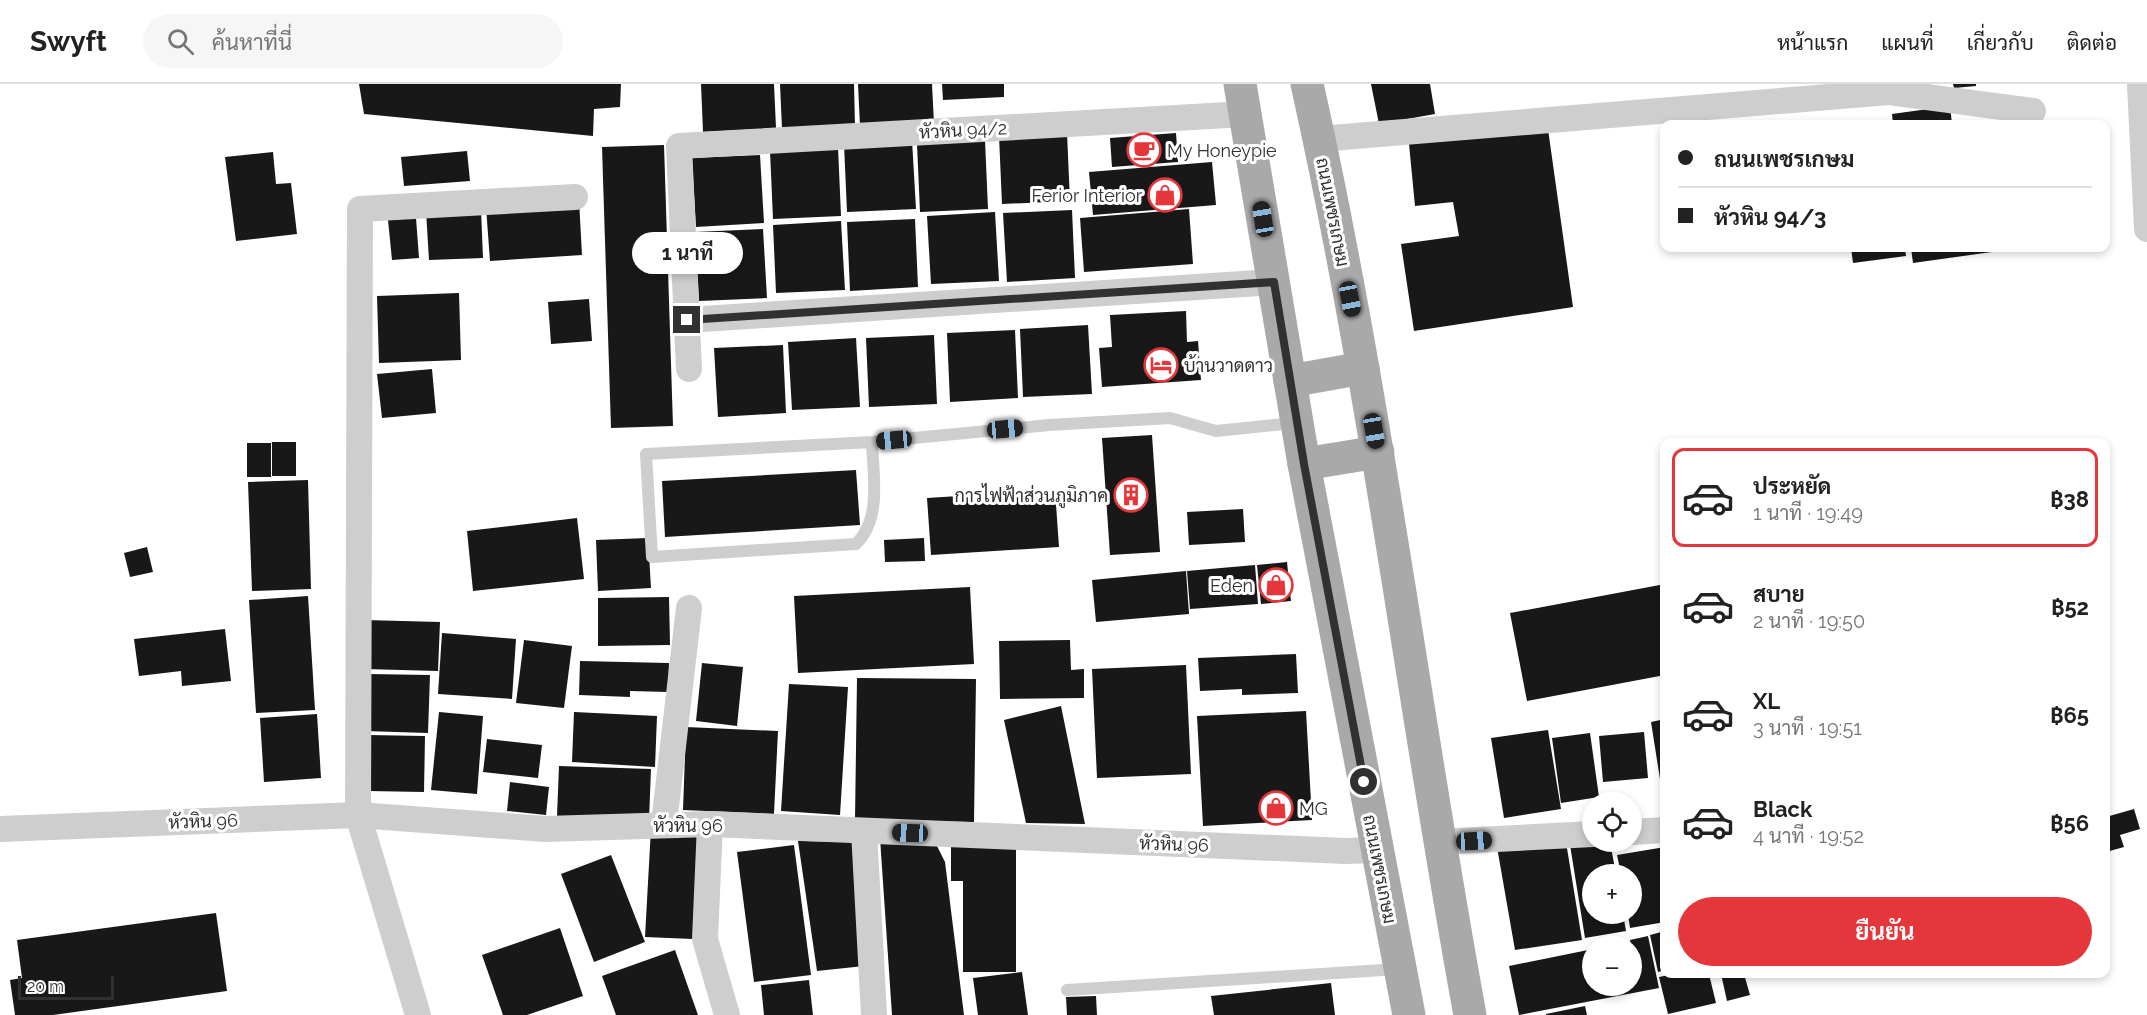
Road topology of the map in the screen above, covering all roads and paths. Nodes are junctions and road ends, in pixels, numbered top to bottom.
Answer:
1 (1307, 84) edge
2 (2140, 84) edge
3 (1889, 88) edge
4 (1243, 99) edge
5 (2033, 111) dead end
6 (2145, 128) edge
7 (1319, 139) junction
8 (575, 197) dead end
9 (2147, 230) edge
10 (1274, 282) junction
11 (687, 320) junction
12 (1363, 368) junction
13 (689, 369) dead end
14 (1290, 381) junction
15 (1297, 423) junction
16 (872, 442) junction
17 (1378, 452) junction
18 (1304, 464) junction
19 (689, 608) dead end
20 (358, 815) junction
21 (664, 824) junction
22 (710, 824) junction
23 (0, 829) edge
24 (1660, 830) edge
25 (864, 831) junction
26 (1642, 831) edge
27 (1582, 835) edge
28 (1438, 842) junction
29 (1377, 850) junction
30 (1400, 969) junction
31 (1067, 990) dead end
32 (418, 1015) edge
33 (727, 1015) edge
34 (874, 1015) edge
35 (1409, 1015) edge
36 (1470, 1015) edge

1 - 7 main road, ถนนเพชรเกษม
2 - 6 street
3 - 5 street
3 - 7 street
4 - 10 main road, ถนนเพชรเกษม
4 - 11 street, หัวหิน 94/2
6 - 9 street
7 - 12 main road, ถนนเพชรเกษม
8 - 20 street
10 - 11 street
10 - 14 main road, ถนนเพชรเกษม
11 - 13 street
12 - 14 main road
12 - 17 main road, ถนนเพชรเกษม
14 - 15 main road, ถนนเพชรเกษม
15 - 16 lane
15 - 18 main road, ถนนเพชรเกษม
16 - 16 lane
17 - 18 main road
17 - 28 main road, ถนนเพชรเกษม
18 - 29 main road, ถนนเพชรเกษม
19 - 21 street
20 - 21 street, หัวหิน 96
20 - 23 street, หัวหิน 96
20 - 32 street
21 - 22 street, หัวหิน 96
22 - 25 street, หัวหิน 96
22 - 33 street
24 - 26 street
25 - 29 street, หัวหิน 96
25 - 34 street
27 - 28 street
28 - 36 main road, ถนนเพชรเกษม
29 - 30 main road, ถนนเพชรเกษม
30 - 31 lane
30 - 35 main road, ถนนเพชรเกษม

